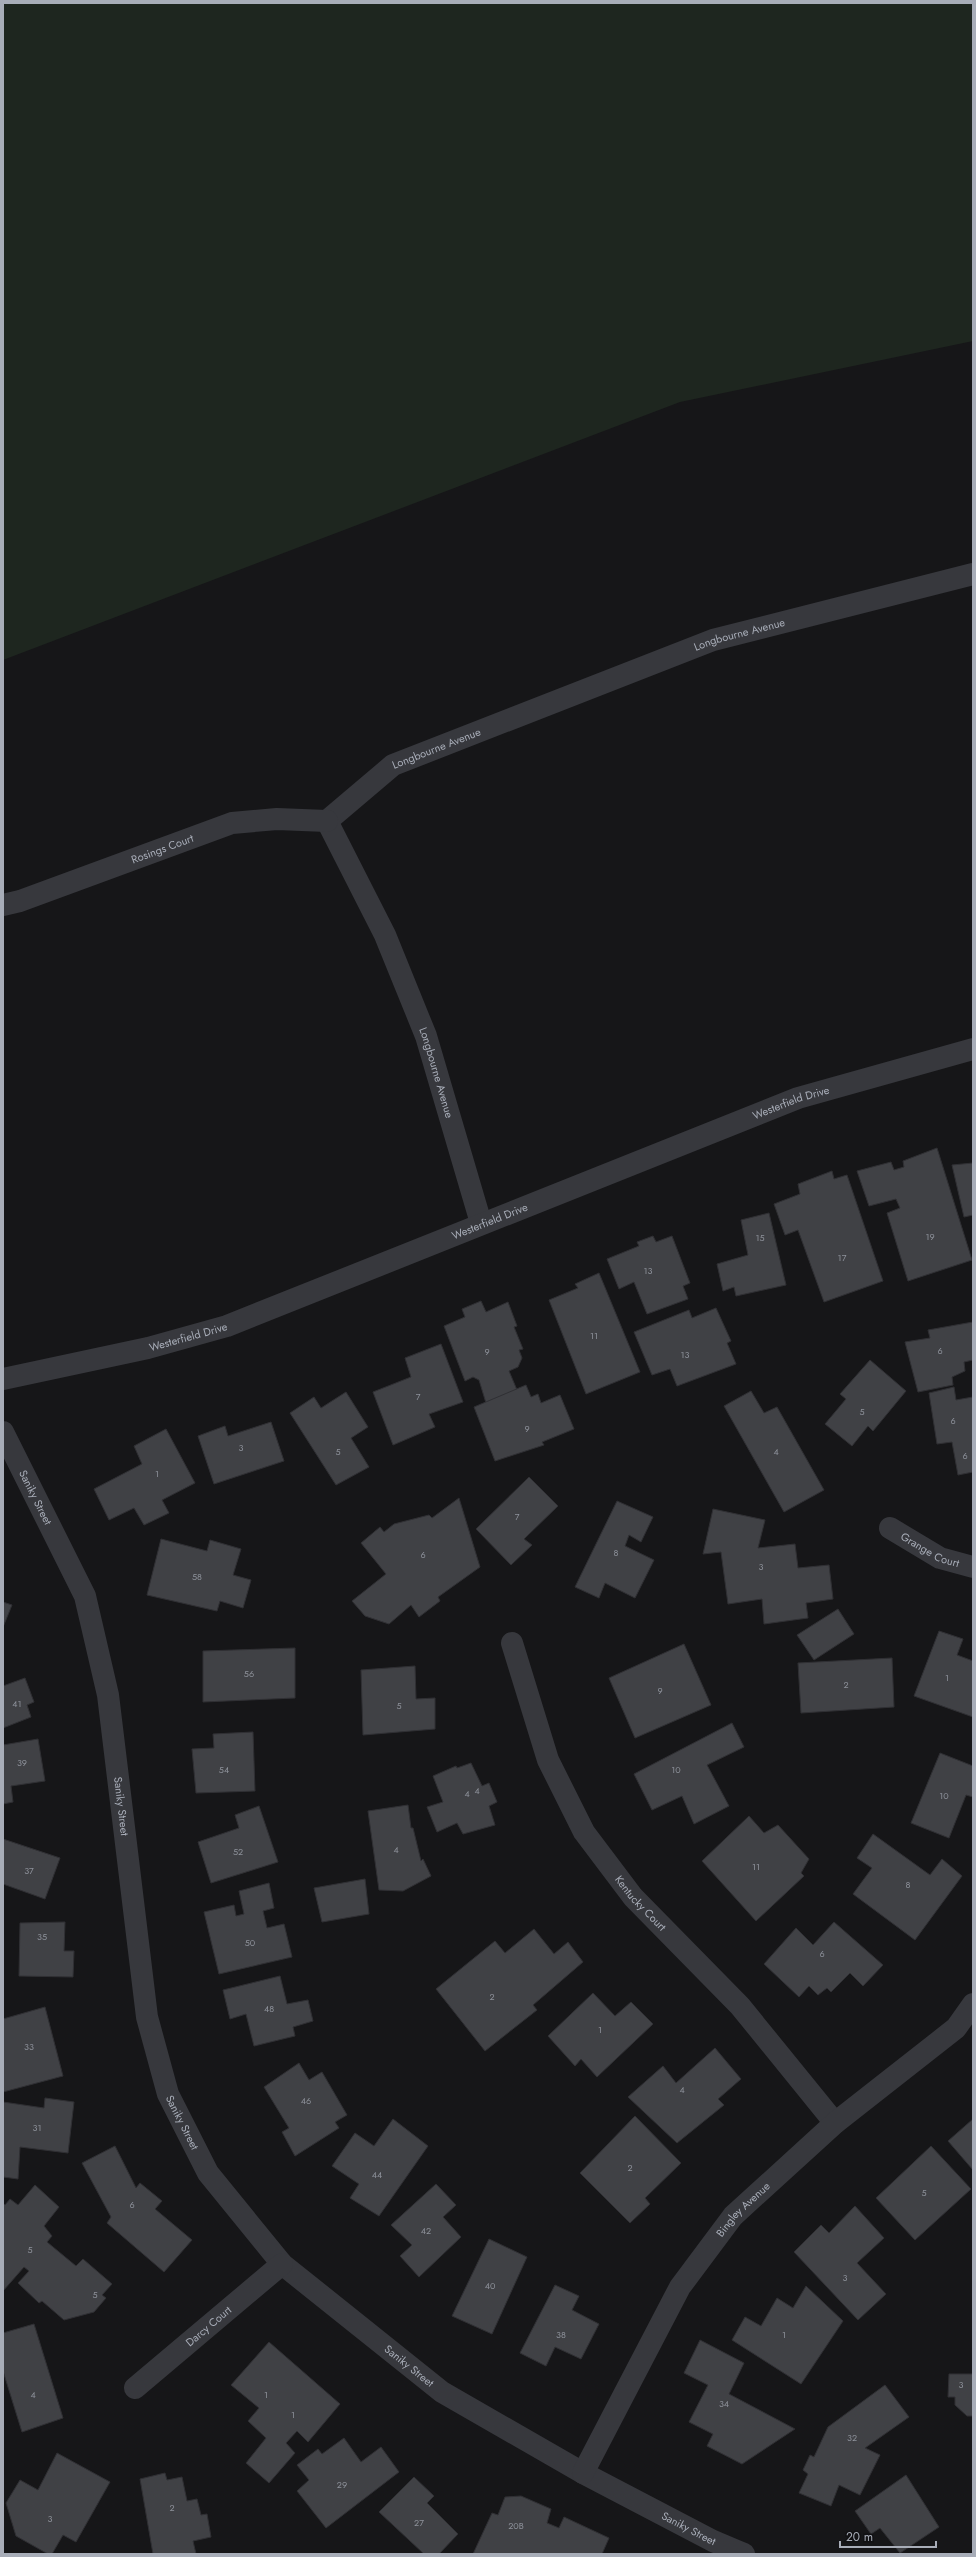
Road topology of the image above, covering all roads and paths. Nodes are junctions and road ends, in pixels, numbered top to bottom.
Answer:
1 (973, 574) edge
2 (327, 821) junction
3 (3, 905) edge
4 (973, 1048) edge
5 (481, 1223) junction
6 (3, 1379) edge
7 (3, 1432) edge
8 (890, 1528) dead end
9 (973, 1568) edge
10 (512, 1643) dead end
11 (973, 2004) edge
12 (836, 2123) junction
13 (282, 2264) junction
14 (135, 2388) dead end
15 (583, 2473) junction
16 (708, 2548) edge
17 (744, 2554) edge

1 - 2 street, Longbourne Avenue
2 - 3 street, Rosings Court
2 - 5 street, Longbourne Avenue
4 - 5 street, Westerfield Drive
5 - 6 street, Westerfield Drive
7 - 13 street, Saniky Street
8 - 9 street, Grange Court
10 - 12 street, Kentucky Court
11 - 12 street, Bingley Avenue
12 - 15 street, Bingley Avenue
13 - 14 street, Darcy Court
13 - 15 street, Saniky Street
15 - 16 street, Saniky Street
16 - 17 street, Saniky Street

